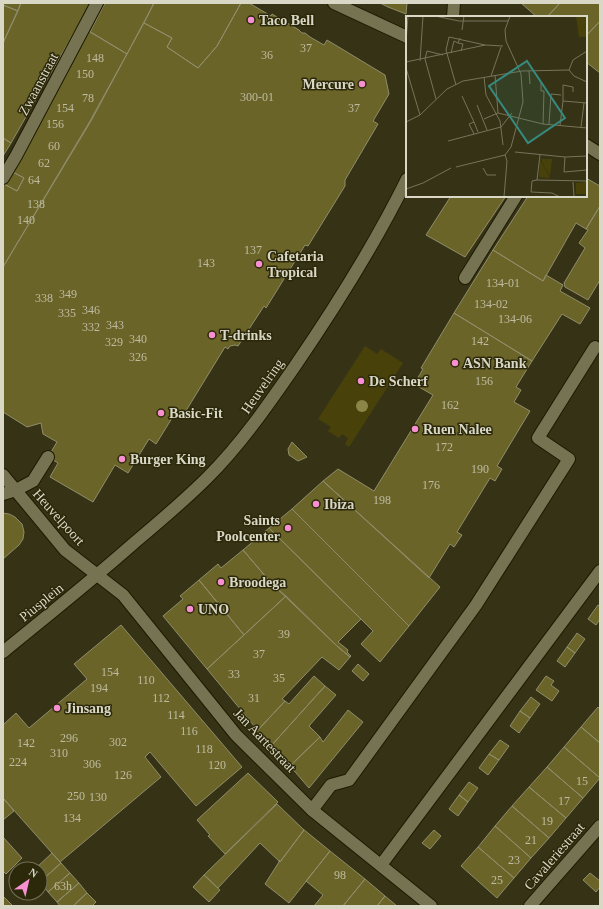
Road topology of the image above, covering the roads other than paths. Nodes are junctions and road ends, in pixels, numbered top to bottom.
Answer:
1 (97, 3) edge
2 (334, 3) edge
3 (454, 3) edge
4 (453, 16) edge
5 (406, 37) edge
6 (587, 145) edge
7 (600, 154) edge
8 (3, 178) edge
9 (406, 181) edge
10 (515, 197) edge
11 (465, 278) dead end
12 (595, 347) dead end
13 (48, 457) dead end
14 (3, 474) edge
15 (16, 490) junction
16 (3, 494) edge
17 (600, 571) edge
18 (97, 575) junction
19 (3, 652) edge
20 (312, 810) junction
21 (600, 826) edge
22 (381, 865) junction
23 (431, 906) edge
24 (530, 906) edge

1 - 8 street, Zwaanstraat
2 - 5 street
3 - 4 street
6 - 7 street
9 - 18 street, Heuvelring
10 - 11 street
12 - 20 street
13 - 15 street
14 - 15 street, Heuvelpoort
15 - 16 street
15 - 18 street, Heuvelpoort
17 - 22 street
18 - 19 street, Piusplein
18 - 20 street, Jan Aartestraat
20 - 22 street, Jan Aartestraat
21 - 24 street, Cavaleriestraat
22 - 23 street, Jan Aartestraat

